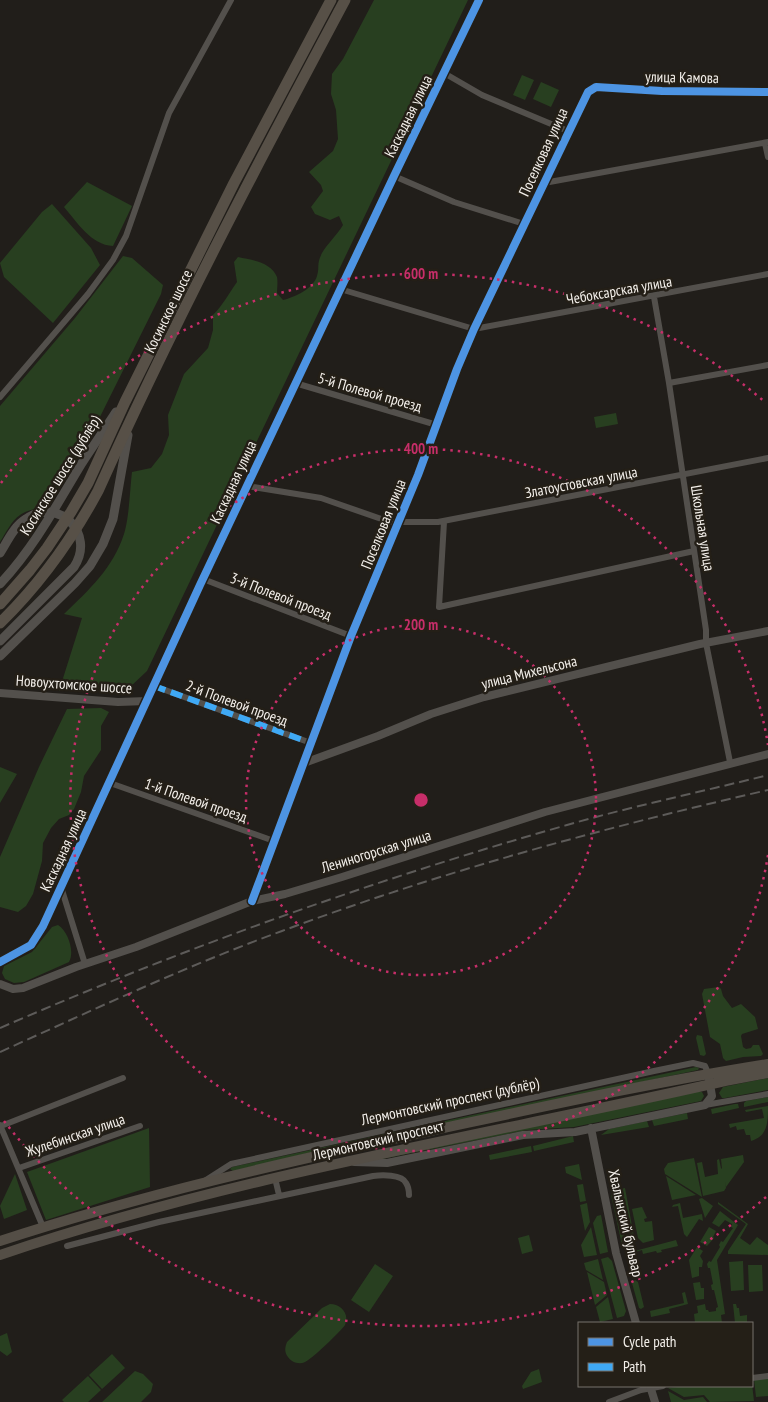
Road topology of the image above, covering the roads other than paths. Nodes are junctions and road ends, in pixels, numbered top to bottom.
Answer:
1 (231, 0) edge
2 (331, 0) edge
3 (345, 0) edge
4 (479, 0) edge
5 (444, 73) junction
6 (596, 87) joint
7 (768, 92) edge
8 (568, 132) junction
9 (766, 142) edge
10 (768, 157) edge
11 (394, 176) junction
12 (544, 183) junction
13 (524, 224) junction
14 (768, 274) edge
15 (340, 289) junction
16 (654, 297) junction
17 (474, 329) junction
18 (768, 365) edge
19 (137, 378) junction
20 (295, 383) junction
21 (669, 383) junction
22 (0, 397) edge
23 (134, 416) junction
24 (437, 425) junction
25 (768, 458) edge
26 (682, 474) junction
27 (247, 486) junction
28 (444, 522) junction
29 (398, 523) junction
30 (694, 551) junction
31 (0, 553) edge
32 (203, 579) junction
33 (0, 584) edge
34 (0, 604) edge
35 (0, 624) edge
36 (768, 631) edge
37 (351, 636) junction
38 (0, 641) edge
39 (706, 642) junction
40 (0, 656) edge
41 (154, 686) junction
42 (0, 687) edge
43 (0, 693) edge
44 (16, 694) junction
45 (147, 701) junction
46 (312, 743) junction
47 (768, 754) edge
48 (730, 762) junction
49 (304, 763) junction
50 (110, 783) junction
51 (274, 841) junction
52 (61, 887) junction
53 (252, 901) junction
54 (0, 962) edge
55 (85, 964) junction
56 (0, 984) edge
57 (768, 1064) edge
58 (708, 1073) junction
59 (768, 1073) edge
60 (123, 1078) dead end
61 (711, 1084) junction
62 (768, 1094) edge
63 (705, 1105) junction
64 (0, 1125) edge
65 (140, 1126) dead end
66 (591, 1128) junction
67 (347, 1162) junction
68 (231, 1164) junction
69 (19, 1168) junction
70 (227, 1176) junction
71 (276, 1178) junction
72 (198, 1184) junction
73 (230, 1189) junction
74 (279, 1195) junction
75 (409, 1195) dead end
76 (43, 1228) junction
77 (0, 1241) edge
78 (67, 1246) dead end
79 (0, 1255) edge
80 (636, 1322) edge
81 (768, 1376) edge
82 (753, 1378) edge
83 (651, 1387) edge
84 (609, 1402) edge
85 (655, 1402) edge

1 - 22 street
2 - 19 highway, Косинское шоссе
3 - 23 highway, Косинское шоссе
4 - 5 street, Каскадная улица
5 - 8 street
5 - 11 street, Каскадная улица
6 - 7 street, улица Камова
6 - 8 street, Поселковая улица
8 - 12 street, Поселковая улица
9 - 10 street
9 - 12 street
11 - 13 street
11 - 15 street, Каскадная улица
12 - 13 street, Поселковая улица
13 - 17 street, Поселковая улица
14 - 16 street, Чебоксарская улица
15 - 17 street
15 - 20 street, Каскадная улица
16 - 17 street, Чебоксарская улица
16 - 21 street, Школьная улица
17 - 24 street, Поселковая улица
18 - 21 street
19 - 33 main road, Косинское шоссе (дублёр)
19 - 34 highway, Косинское шоссе
20 - 24 street, 5-й Полевой проезд
20 - 27 street, Каскадная улица
21 - 26 street, Школьная улица
23 - 35 highway, Косинское шоссе
23 - 40 main road
24 - 29 street, Поселковая улица
25 - 26 street, Златоустовская улица
26 - 28 street, Златоустовская улица
26 - 30 street, Школьная улица
27 - 29 street, Златоустовская улица
27 - 32 street, Каскадная улица
28 - 29 street, Златоустовская улица
28 - 30 street
29 - 37 street, Поселковая улица
30 - 39 street, Школьная улица
31 - 38 main road
32 - 37 street, 3-й Полевой проезд
32 - 41 street, Каскадная улица
36 - 39 street, улица Михельсона
37 - 46 street, Поселковая улица
39 - 48 street, Школьная улица
39 - 49 street, улица Михельсона
41 - 45 street, Каскадная улица
41 - 46 street, 2-й Полевой проезд
42 - 44 street
43 - 44 street, Новоухтомское шоссе
44 - 45 street, Новоухтомское шоссе
45 - 50 street, Каскадная улица
46 - 49 street, Поселковая улица
47 - 48 street, Лениногорская улица
48 - 53 street, Лениногорская улица
49 - 51 street, Поселковая улица
50 - 51 street, 1-й Полевой проезд
50 - 52 street, Каскадная улица
51 - 53 street, Поселковая улица
52 - 54 street, Каскадная улица
52 - 55 street
53 - 55 street, Лениногорская улица
55 - 56 street, Лениногорская улица
57 - 58 main road, Лермонтовский проспект
58 - 61 street
58 - 68 street, Лермонтовский проспект (дублёр)
58 - 70 main road, Лермонтовский проспект
59 - 61 main road, Лермонтовский проспект
60 - 64 street
61 - 63 street
61 - 67 main road, Лермонтовский проспект
62 - 63 street
63 - 66 street
64 - 69 street
65 - 69 street, Жулебинская улица
66 - 67 street
66 - 80 street, Хвалынский бульвар
67 - 71 main road, Лермонтовский проспект
68 - 70 street
68 - 72 street, Лермонтовский проспект (дублёр)
69 - 76 street
70 - 72 main road, Лермонтовский проспект
70 - 73 street
71 - 73 main road, Лермонтовский проспект
71 - 74 street
72 - 76 main road, Лермонтовский проспект
73 - 79 main road, Лермонтовский проспект
74 - 75 street
74 - 78 street
76 - 77 main road, Лермонтовский проспект
81 - 82 street
83 - 84 street
83 - 85 street

